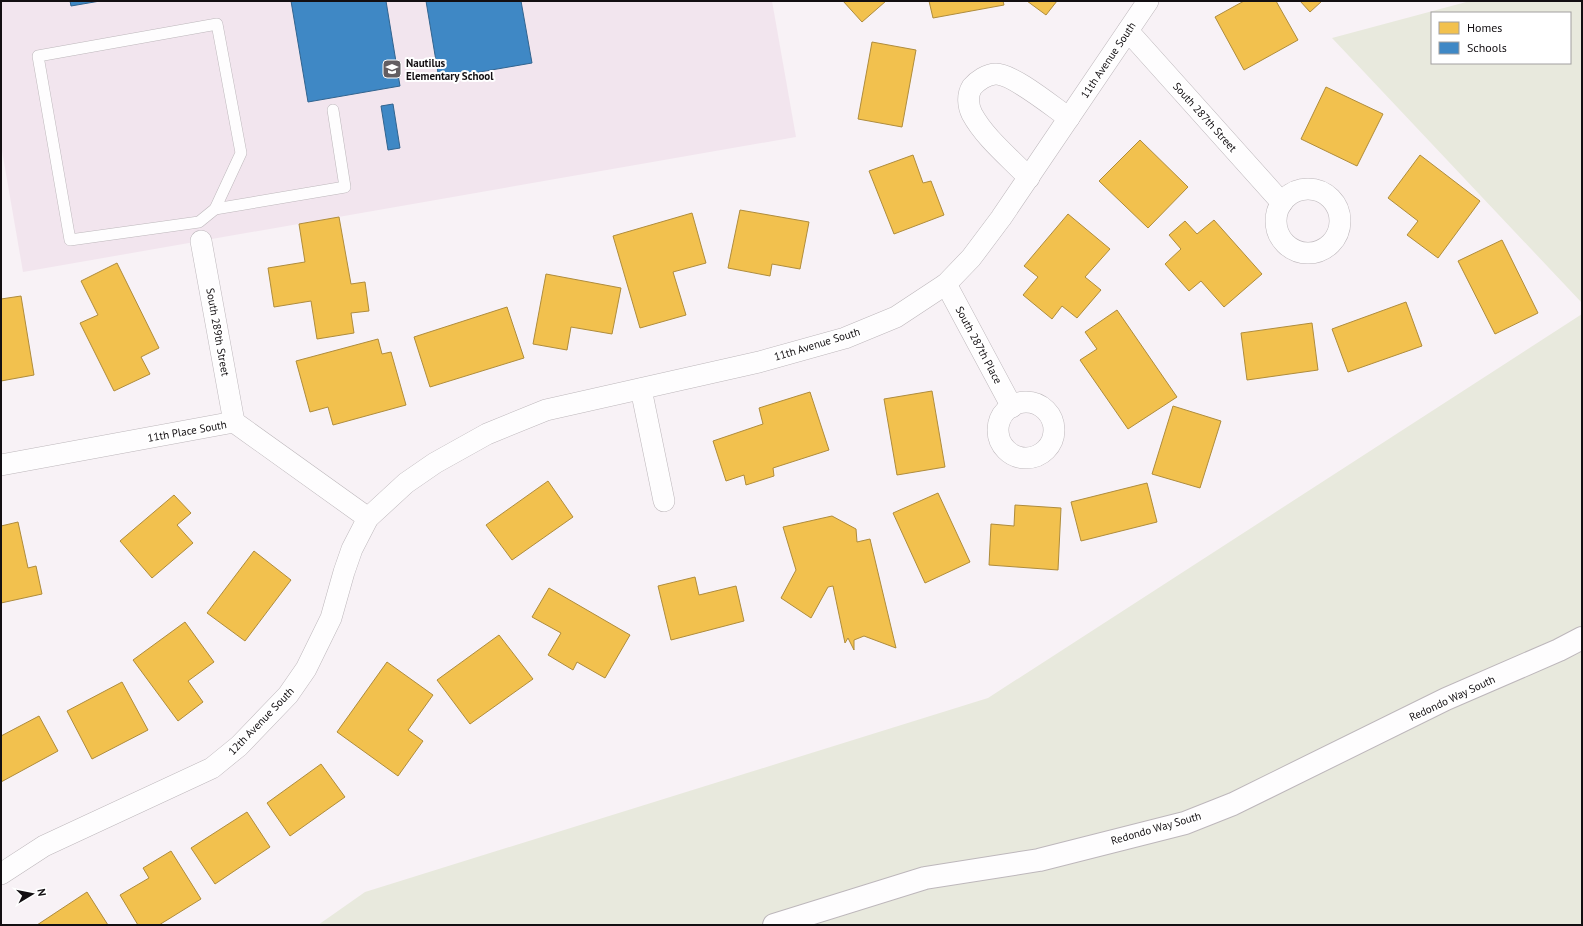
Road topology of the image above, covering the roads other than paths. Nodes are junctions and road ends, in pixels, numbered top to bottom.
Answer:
1 (1148, 1) edge
2 (1128, 30) junction
3 (333, 110) dead end
4 (1069, 118) junction
5 (1029, 178) junction
6 (1282, 203) dead end
7 (215, 209) junction
8 (200, 231) junction
9 (946, 284) junction
10 (641, 390) junction
11 (1012, 407) dead end
12 (234, 422) junction
13 (1, 465) edge
14 (664, 501) dead end
15 (368, 518) junction
16 (1582, 638) edge
17 (1, 874) edge
18 (774, 925) edge

1 - 2 street, 11th Avenue South
2 - 4 street, 11th Avenue South
2 - 6 street, South 287th Street
3 - 7 lane
4 - 5 street, 11th Avenue South
4 - 5 street
5 - 9 street, 11th Avenue South
7 - 8 lane
7 - 8 lane
8 - 12 street, South 289th Street
9 - 10 street, 11th Avenue South
9 - 11 street, South 287th Place
10 - 14 street
10 - 15 street, 11th Avenue South
12 - 13 street, 11th Place South
12 - 15 street, 11th Place South
15 - 17 street, 12th Avenue South
16 - 18 street, Redondo Way South

